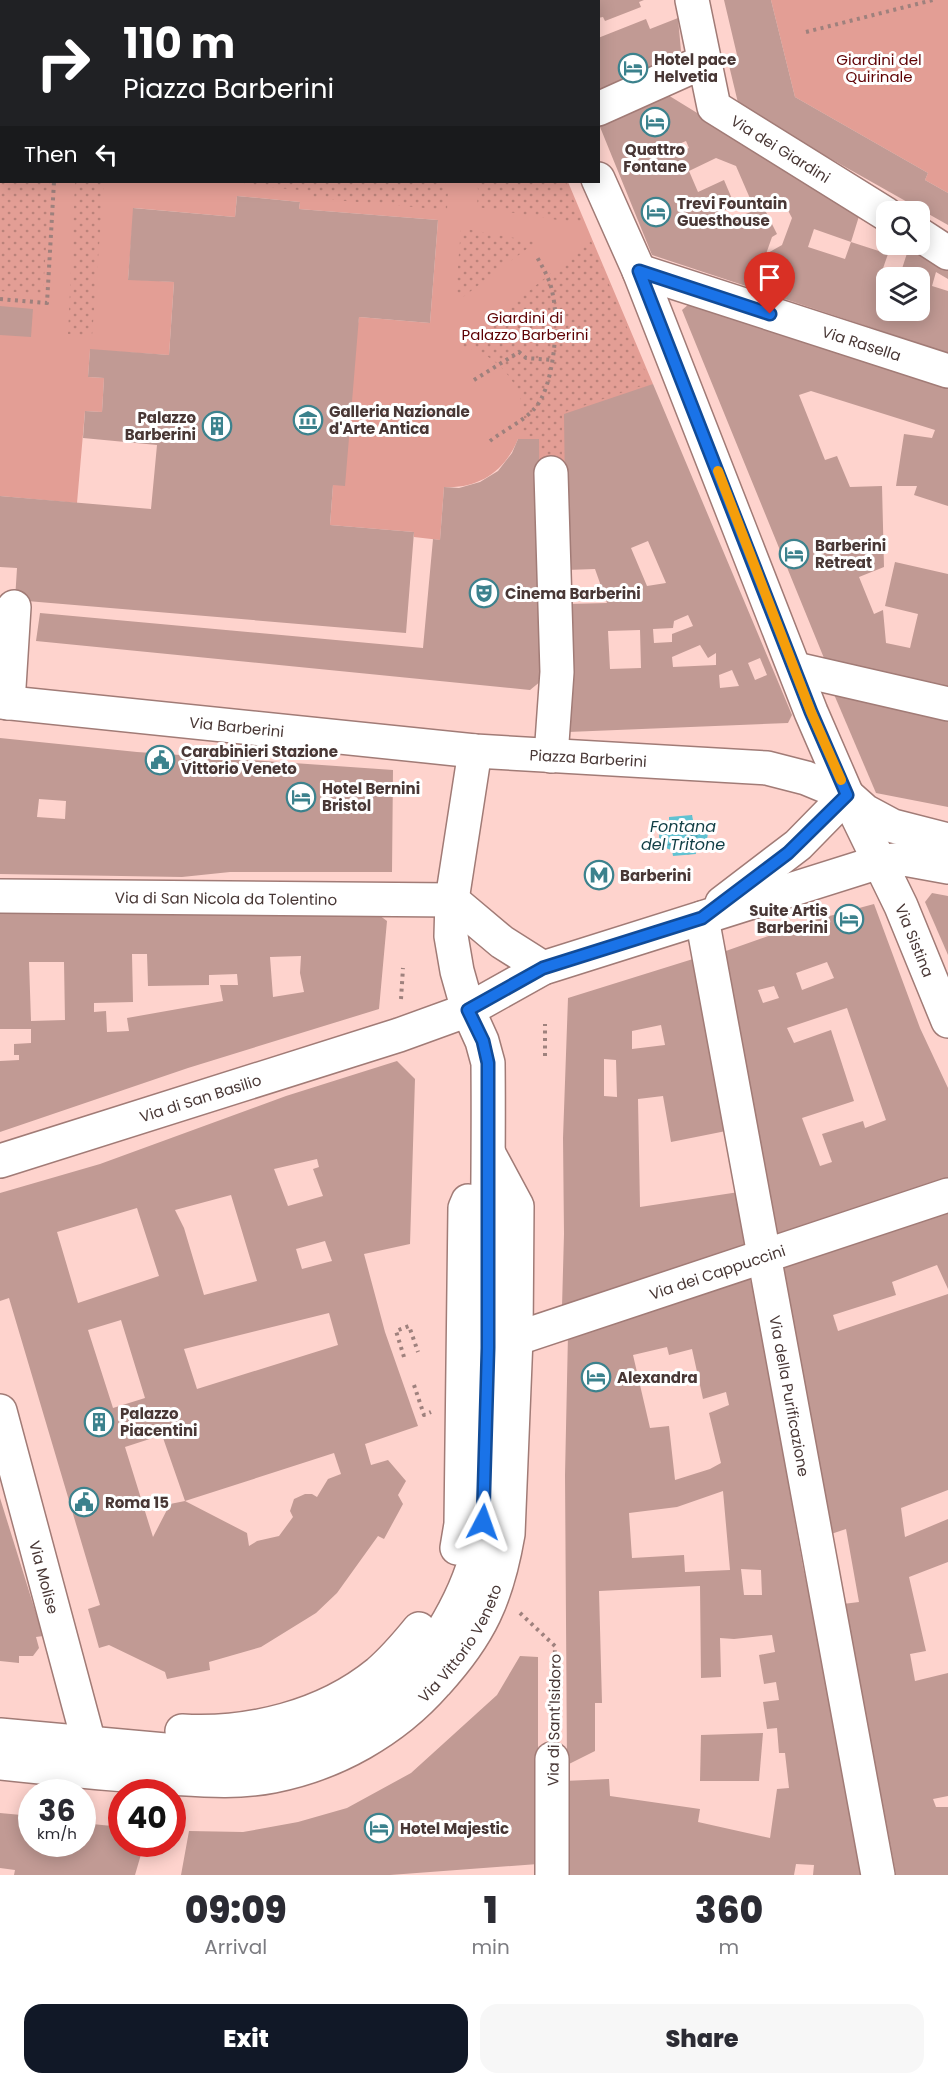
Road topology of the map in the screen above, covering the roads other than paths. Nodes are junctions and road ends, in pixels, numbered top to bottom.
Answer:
1 (692, 0) edge
2 (705, 62) junction
3 (600, 108) edge
4 (600, 183) edge
5 (876, 208) edge
6 (930, 241) edge
7 (948, 253) edge
8 (639, 271) junction
9 (948, 371) edge
10 (551, 473) dead end
11 (14, 607) dead end
12 (796, 669) junction
13 (4, 703) edge
14 (948, 704) edge
15 (475, 751) junction
16 (551, 756) junction
17 (847, 795) junction
18 (948, 840) edge
19 (879, 862) junction
20 (948, 867) edge
21 (0, 896) edge
22 (452, 900) junction
23 (702, 918) junction
24 (543, 968) junction
25 (468, 1010) junction
26 (948, 1021) edge
27 (488, 1152) junction
28 (0, 1161) edge
29 (948, 1195) edge
30 (764, 1257) junction
31 (502, 1343) junction
32 (0, 1411) edge
33 (87, 1733) junction
34 (1, 1736) edge
35 (552, 1759) road end
36 (552, 1875) edge
37 (878, 1875) edge

1 - 2 street, Via dei Giardini
2 - 3 street
2 - 5 street, Via dei Giardini
4 - 8 street
6 - 7 street
8 - 9 street, Via Rasella
8 - 12 street
10 - 16 street
11 - 13 street
12 - 14 street
12 - 17 street
13 - 15 street, Via Barberini
15 - 16 street, Piazza Barberini
15 - 22 street
16 - 17 street, Piazza Barberini
17 - 18 street
17 - 19 street
17 - 23 street
19 - 20 street
19 - 23 street
19 - 26 street, Via Sistina
21 - 22 street, Via di San Nicola da Tolentino
22 - 24 street
22 - 25 street
23 - 24 street
23 - 30 street, Via della Purificazione
24 - 25 street
25 - 27 street, Via Vittorio Veneto
25 - 28 street, Via di San Basilio
27 - 31 street, Via Vittorio Veneto
27 - 33 street, Via Vittorio Veneto
29 - 30 street, Via dei Cappuccini
30 - 31 street, Via dei Cappuccini
30 - 37 street, Via della Purificazione
31 - 33 street, Via Vittorio Veneto
31 - 34 street, Via Vittorio Veneto
32 - 33 street, Via Molise
33 - 34 street, Via Vittorio Veneto
35 - 36 street, Via di Sant'Isidoro

